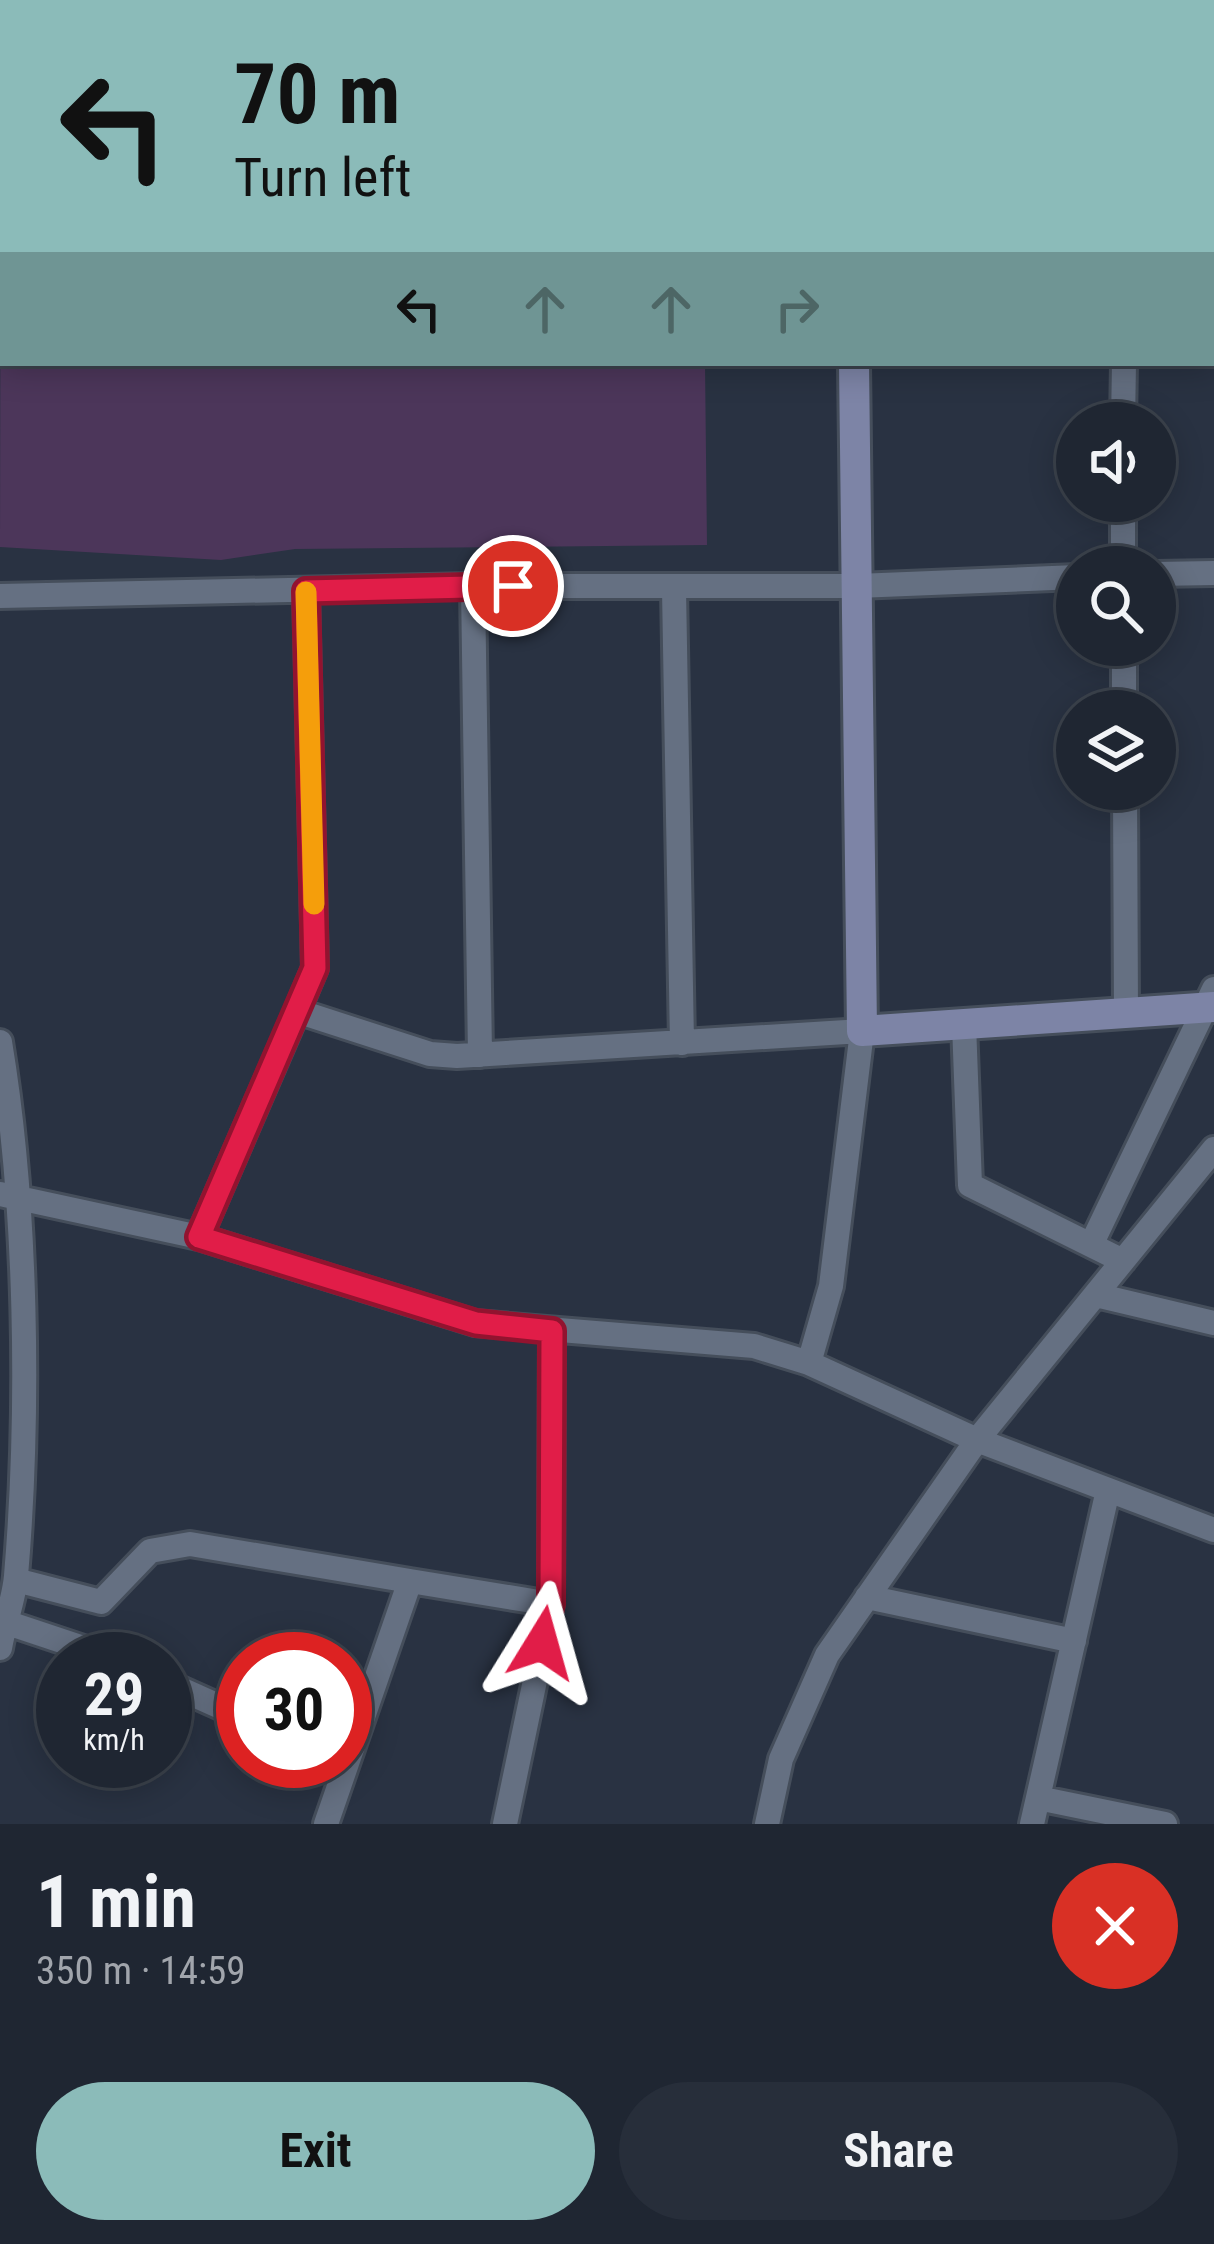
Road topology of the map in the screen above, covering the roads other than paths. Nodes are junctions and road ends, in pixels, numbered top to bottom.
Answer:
1 (854, 366) edge
2 (1124, 366) edge
3 (1124, 402) edge
4 (1214, 573) edge
5 (1176, 574) edge
6 (1056, 578) edge
7 (473, 586) junction
8 (856, 586) junction
9 (674, 589) junction
10 (306, 591) junction
11 (0, 596) edge
12 (1124, 810) edge
13 (1211, 1001) edge
14 (297, 1011) junction
15 (1126, 1013) junction
16 (964, 1024) junction
17 (862, 1031) junction
18 (0, 1042) edge
19 (682, 1043) junction
20 (481, 1055) junction
21 (1214, 1149) edge
22 (9, 1196) edge
23 (199, 1237) junction
24 (1091, 1245) junction
25 (1123, 1261) junction
26 (1096, 1295) junction
27 (1214, 1323) edge
28 (552, 1331) junction
29 (809, 1364) junction
30 (977, 1441) junction
31 (1108, 1490) junction
32 (1214, 1530) edge
33 (8, 1531) edge
34 (16, 1580) junction
35 (410, 1581) junction
36 (868, 1597) junction
37 (551, 1604) junction
38 (5, 1622) junction
39 (36, 1632) edge
40 (1073, 1640) junction
41 (0, 1648) edge
42 (372, 1688) edge
43 (338, 1788) edge
44 (1038, 1798) junction
45 (326, 1824) edge
46 (505, 1824) edge
47 (767, 1824) edge
48 (1032, 1824) edge
49 (1165, 1824) edge

1 - 8 street
2 - 3 street
4 - 5 street
6 - 8 street
7 - 9 street
7 - 10 street
7 - 20 street
8 - 9 street
8 - 17 street
9 - 19 street
10 - 11 street
10 - 14 street
12 - 15 street
13 - 15 street
13 - 24 street
14 - 20 street
14 - 23 street
15 - 16 street
16 - 17 street
16 - 24 street
17 - 19 street
17 - 29 street
18 - 22 street
19 - 20 street
21 - 25 street
22 - 23 street
22 - 33 street
23 - 28 street
24 - 25 street
25 - 26 street
26 - 27 street
26 - 30 street
28 - 29 street
28 - 37 street
29 - 30 street
30 - 31 street
30 - 36 street
31 - 32 street
31 - 40 street
33 - 34 street
34 - 35 street
34 - 38 street
35 - 37 street
35 - 42 street
36 - 40 street
36 - 47 street
37 - 46 street
38 - 39 street
38 - 41 street
40 - 44 street
43 - 45 street
44 - 48 street
44 - 49 street

